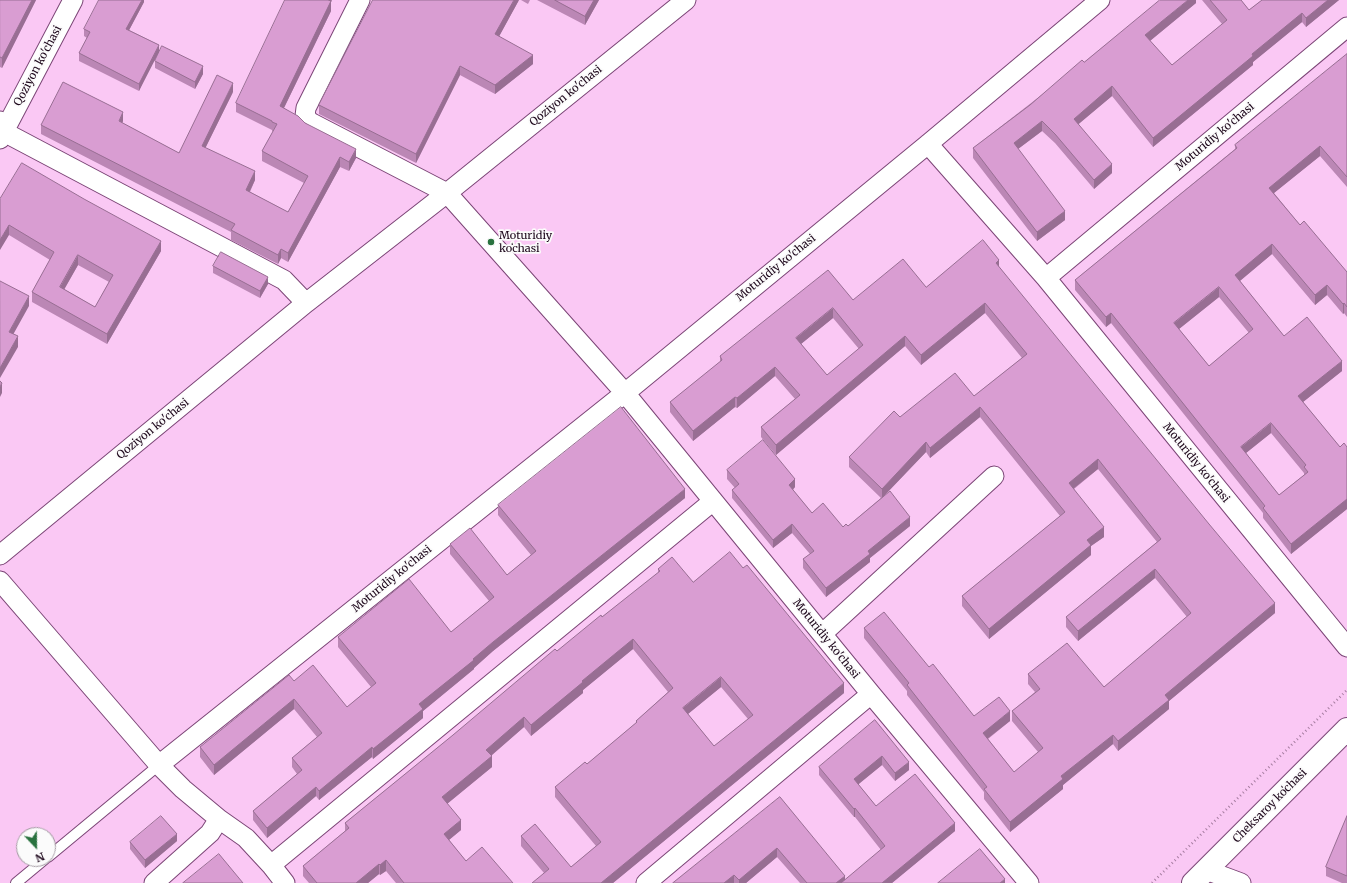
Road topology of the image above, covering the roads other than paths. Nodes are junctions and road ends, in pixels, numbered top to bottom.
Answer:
1 (73, 0) edge
2 (360, 0) edge
3 (686, 0) edge
4 (1100, 0) edge
5 (1347, 27) edge
6 (1, 131) edge
7 (928, 144) junction
8 (447, 193) junction
9 (1046, 278) junction
10 (306, 303) junction
11 (625, 393) junction
12 (994, 476) dead end
13 (712, 502) junction
14 (0, 555) edge
15 (0, 581) edge
16 (822, 634) junction
17 (1347, 647) edge
18 (871, 694) junction
19 (1347, 729) edge
20 (158, 765) junction
21 (219, 819) junction
22 (56, 850) edge
23 (271, 865) junction
24 (35, 867) edge
25 (1199, 876) edge
26 (16, 883) edge
27 (154, 883) edge
28 (285, 883) edge
29 (646, 883) edge
30 (1029, 883) edge
31 (1241, 883) edge

1 - 6 street, Qoziyon ko'chasi
2 - 8 street
3 - 8 street, Qoziyon ko'chasi
4 - 7 street, Moturidiy ko'chasi
5 - 9 street, Moturidiy ko'chasi
6 - 10 street, Qoziyon ko'chasi
7 - 9 street, Moturidiy ko'chasi
7 - 11 street, Moturidiy ko'chasi
8 - 10 street, Qoziyon ko'chasi
8 - 11 street, Moturidiy ko'chasi
9 - 17 street, Moturidiy ko'chasi
10 - 14 street, Qoziyon ko'chasi
11 - 13 street, Moturidiy ko'chasi
11 - 20 street, Moturidiy ko'chasi
12 - 16 street
13 - 16 street, Moturidiy ko'chasi
13 - 23 street
15 - 20 street
16 - 18 street, Moturidiy ko'chasi
18 - 29 street
18 - 30 street, Moturidiy ko'chasi
19 - 25 street, Cheksaroy koʻchasi
20 - 21 street
20 - 22 lane
21 - 23 street
21 - 27 street
23 - 28 street
24 - 26 lane
25 - 31 street

